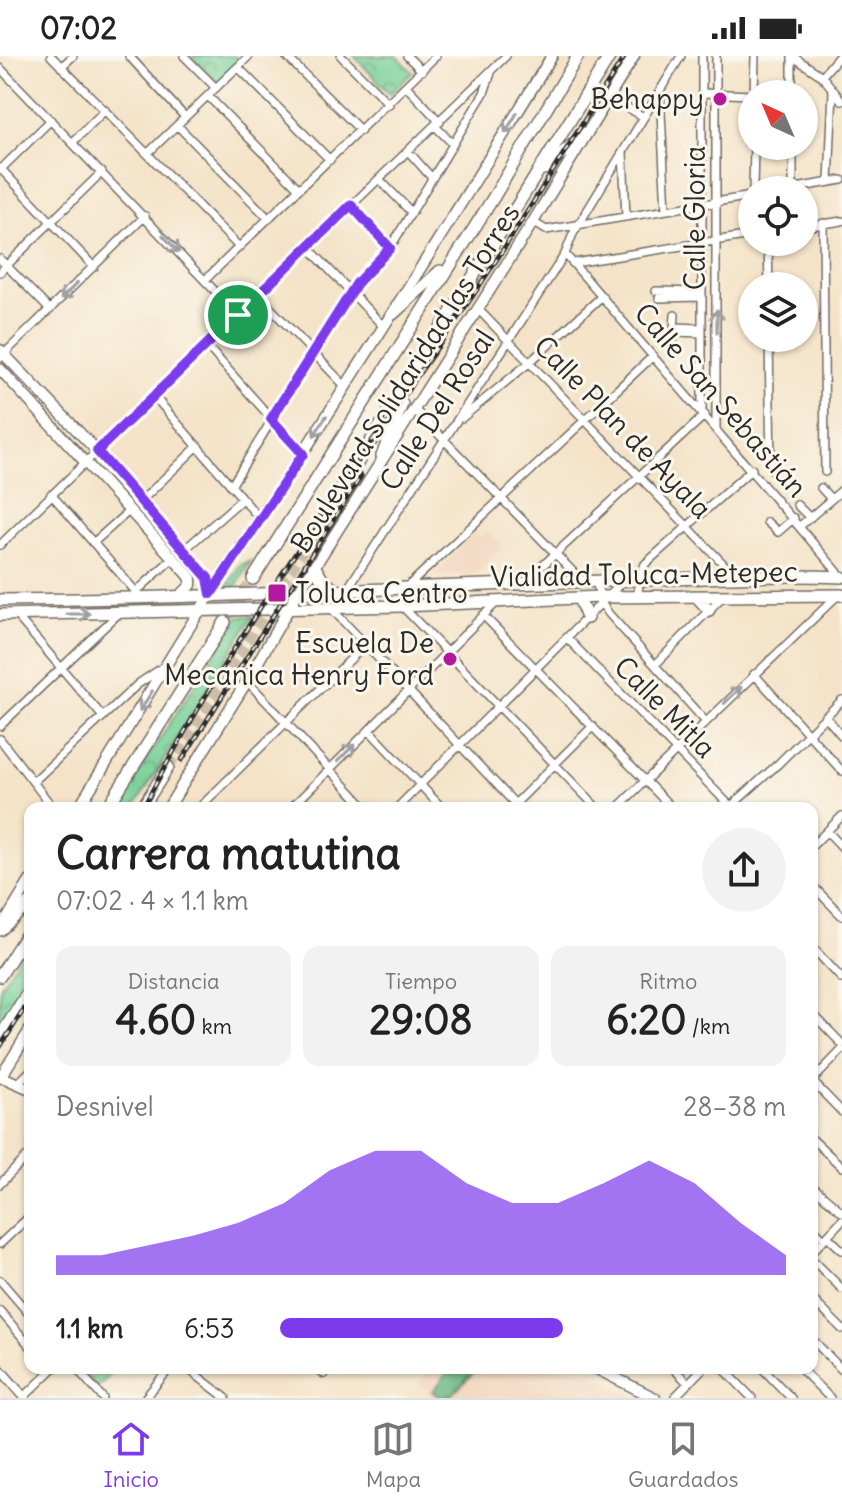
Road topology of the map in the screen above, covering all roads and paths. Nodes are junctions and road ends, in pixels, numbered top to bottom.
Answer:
1 (51, 56) edge
2 (73, 56) edge
3 (129, 56) edge
4 (184, 56) edge
5 (286, 56) edge
6 (341, 56) edge
7 (407, 56) edge
8 (436, 56) edge
9 (506, 56) edge
10 (552, 56) edge
11 (578, 56) edge
12 (610, 56) edge
13 (634, 56) edge
14 (681, 56) edge
15 (702, 56) edge
16 (716, 56) edge
17 (755, 56) edge
18 (792, 56) edge
19 (839, 56) edge
20 (246, 57) edge
21 (61, 67) junction
22 (238, 67) junction
23 (0, 68) edge
24 (492, 69) junction
25 (422, 71) junction
26 (822, 76) junction
27 (754, 80) edge
28 (792, 80) edge
29 (407, 87) junction
30 (216, 88) junction
31 (833, 90) junction
32 (660, 91) junction
33 (702, 93) junction
34 (716, 94) junction
35 (738, 94) edge
36 (208, 96) junction
37 (842, 101) edge
38 (617, 102) dead end
39 (389, 104) junction
40 (105, 110) junction
41 (185, 117) junction
42 (644, 117) junction
43 (51, 120) junction
44 (438, 124) junction
45 (177, 125) junction
46 (361, 131) junction
47 (587, 132) junction
48 (73, 142) junction
49 (453, 144) junction
50 (408, 151) junction
51 (623, 152) junction
52 (148, 153) junction
53 (330, 160) junction
54 (0, 169) edge
55 (102, 172) junction
56 (537, 174) junction
57 (432, 178) junction
58 (379, 179) junction
59 (842, 180) edge
60 (829, 182) junction
61 (818, 184) edge
62 (299, 189) junction
63 (738, 196) edge
64 (717, 201) junction
65 (703, 204) junction
66 (351, 205) junction
67 (666, 210) junction
68 (411, 212) junction
69 (145, 216) junction
70 (626, 217) junction
71 (269, 219) junction
72 (842, 221) edge
73 (52, 222) junction
74 (533, 222) junction
75 (823, 223) junction
76 (578, 224) junction
77 (818, 224) edge
78 (738, 237) edge
79 (717, 241) junction
80 (703, 244) junction
81 (307, 246) junction
82 (239, 247) junction
83 (390, 248) junction
84 (565, 254) junction
85 (0, 259) edge
86 (450, 263) junction
87 (574, 263) junction
88 (7, 266) junction
89 (94, 267) junction
90 (0, 272) edge
91 (205, 280) junction
92 (350, 293) junction
93 (657, 294) dead end
94 (702, 294) junction
95 (259, 296) junction
96 (602, 296) junction
97 (477, 308) junction
98 (50, 310) junction
99 (393, 314) junction
100 (238, 315) junction
101 (384, 327) junction
102 (702, 330) junction
103 (664, 338) dead end
104 (509, 341) junction
105 (206, 345) junction
106 (769, 352) edge
107 (313, 353) junction
108 (1, 354) edge
109 (653, 356) junction
110 (530, 362) junction
111 (0, 369) edge
112 (413, 377) junction
113 (345, 386) junction
114 (154, 396) junction
115 (413, 408) junction
116 (704, 414) junction
117 (271, 419) junction
118 (585, 419) junction
119 (456, 424) junction
120 (716, 427) junction
121 (443, 440) junction
122 (198, 446) junction
123 (97, 451) junction
124 (303, 454) junction
125 (382, 456) junction
126 (86, 461) junction
127 (752, 469) junction
128 (771, 469) dead end
129 (825, 472) dead end
130 (639, 474) junction
131 (231, 486) junction
132 (821, 488) dead end
133 (842, 490) edge
134 (51, 494) junction
135 (242, 499) junction
136 (501, 499) junction
137 (831, 499) junction
138 (141, 501) junction
139 (797, 505) dead end
140 (130, 510) junction
141 (254, 512) dead end
142 (794, 518) junction
143 (810, 518) junction
144 (322, 520) tunnel mouth
145 (767, 522) dead end
146 (689, 526) junction
147 (800, 526) junction
148 (0, 529) edge
149 (8, 537) junction
150 (93, 543) junction
151 (0, 545) edge
152 (184, 550) junction
153 (554, 554) junction
154 (173, 558) junction
155 (314, 566) junction
156 (842, 577) edge
157 (737, 578) junction
158 (253, 579) tunnel mouth
159 (624, 580) junction
160 (639, 580) junction
161 (526, 581) junction
162 (582, 581) junction
163 (596, 581) junction
164 (406, 588) junction
165 (341, 592) junction
166 (211, 594) junction
167 (297, 594) junction
168 (840, 595) edge
169 (179, 597) junction
170 (638, 597) junction
171 (697, 597) junction
172 (722, 597) junction
173 (579, 598) junction
174 (604, 599) junction
175 (0, 600) edge
176 (499, 600) junction
177 (402, 606) junction
178 (290, 607) junction
179 (330, 607) junction
180 (201, 610) junction
181 (709, 610) junction
182 (15, 614) junction
183 (118, 614) junction
184 (0, 615) edge
185 (483, 615) junction
186 (587, 618) junction
187 (225, 622) tunnel mouth
188 (567, 638) junction
189 (365, 645) junction
190 (445, 654) junction
191 (167, 665) junction
192 (655, 665) junction
193 (61, 667) junction
194 (536, 668) junction
195 (754, 674) junction
196 (247, 681) junction
197 (408, 692) junction
198 (842, 700) edge
199 (497, 707) junction
200 (825, 716) junction
201 (103, 717) junction
202 (705, 721) junction
203 (285, 723) junction
204 (0, 726) edge
205 (593, 726) junction
206 (369, 730) junction
207 (809, 734) junction
208 (842, 736) edge
209 (0, 739) edge
210 (458, 746) junction
211 (677, 749) junction
212 (554, 765) junction
213 (168, 767) tunnel mouth
214 (330, 770) junction
215 (842, 771) edge
216 (645, 781) junction
217 (33, 782) junction
218 (420, 785) junction
219 (48, 802) edge
220 (82, 802) edge
221 (111, 802) edge
222 (146, 802) edge
223 (172, 802) edge
224 (205, 802) edge
225 (298, 802) edge
226 (360, 802) edge
227 (403, 802) edge
228 (436, 802) edge
229 (510, 802) edge
230 (520, 802) edge
231 (591, 802) edge
232 (623, 802) edge
233 (666, 802) edge
234 (725, 802) edge
235 (735, 802) edge
236 (842, 816) edge
237 (827, 831) junction
238 (818, 840) edge
239 (842, 847) edge
240 (24, 891) edge
241 (818, 891) edge
242 (24, 908) edge
243 (842, 916) edge
244 (0, 930) edge
245 (24, 938) edge
246 (818, 953) edge
247 (0, 976) edge
248 (842, 979) edge
249 (24, 999) edge
250 (818, 1020) edge
251 (0, 1037) edge
252 (24, 1039) edge
253 (842, 1047) edge
254 (16, 1052) junction
255 (0, 1063) edge
256 (818, 1074) edge
257 (0, 1076) edge
258 (24, 1077) edge
259 (17, 1083) junction
260 (24, 1086) edge
261 (818, 1087) edge
262 (842, 1112) edge
263 (818, 1145) edge
264 (24, 1160) edge
265 (842, 1167) edge
266 (0, 1184) edge
267 (818, 1191) edge
268 (842, 1212) edge
269 (842, 1220) edge
270 (24, 1222) edge
271 (818, 1231) edge
272 (826, 1237) junction
273 (0, 1244) edge
274 (818, 1246) edge
275 (842, 1250) edge
276 (818, 1265) edge
277 (0, 1280) edge
278 (842, 1289) edge
279 (818, 1305) edge
280 (24, 1308) edge
281 (0, 1311) edge
282 (842, 1329) edge
283 (24, 1339) edge
284 (818, 1345) edge
285 (0, 1369) edge
286 (842, 1370) edge
287 (45, 1374) edge
288 (81, 1374) edge
289 (165, 1374) edge
290 (195, 1374) edge
291 (607, 1374) edge
292 (679, 1374) edge
293 (697, 1374) edge
294 (729, 1374) edge
295 (768, 1374) edge
296 (806, 1374) edge
297 (688, 1383) junction
298 (22, 1395) edge
299 (10, 1398) edge
300 (103, 1398) edge
301 (145, 1398) edge
302 (226, 1398) edge
303 (655, 1398) edge
304 (674, 1398) edge
305 (752, 1398) edge
306 (791, 1398) edge
307 (830, 1398) edge

1 - 21 street
2 - 21 street
3 - 41 street
4 - 30 street
5 - 46 street
6 - 39 street
7 - 25 street
8 - 25 street
9 - 24 street
10 -> 99 main road, Boulevard Solidaridad las Torres
11 - 86 highway, Boulevard Solidaridad las Torres
12 - 56 highway, Boulevard Solidaridad las Torres
13 - 47 main road, Boulevard Solidaridad las Torres
14 - 32 street, Calle Del Rosal
15 - 33 street, Calle Gloria
16 - 34 street, Calle Gloria
17 - 27 street
18 - 26 street
18 - 28 street
19 - 26 street
20 - 22 street
21 - 40 street
22 - 30 street
22 - 53 street
23 - 43 street
24 - 44 street
24 - 49 street
25 - 29 street
26 - 31 street
29 - 39 street
29 - 44 street
30 - 36 street
31 - 37 street
31 - 60 street
32 - 42 street, Calle Del Rosal
32 - 67 street
33 - 34 street
33 - 65 street, Calle Gloria
34 - 35 street
34 - 64 street, Calle Gloria
36 - 41 street
36 - 62 street
38 - 42 street
39 - 46 street
40 - 48 street
40 - 52 street
41 - 45 street
42 - 51 street, Calle Del Rosal
43 - 48 street
43 - 54 street
44 - 49 street
44 - 50 street
45 - 52 street
45 - 71 street
46 - 53 street
47 - 56 highway
47 - 74 main road, Boulevard Solidaridad las Torres
48 - 55 street
49 - 57 street
50 - 57 street
50 - 58 street
51 - 70 street
51 - 76 street, Calle Del Rosal
52 - 82 street
53 - 62 street
54 - 73 street
55 - 69 street
55 - 73 street
56 - 112 highway, Boulevard Solidaridad las Torres
57 - 68 street
58 - 66 street
58 - 68 street
59 - 60 street
60 - 61 street
62 - 71 street
63 - 64 street
64 - 65 street
64 - 79 street, Calle Gloria
65 - 67 street
65 - 80 street, Calle Gloria
66 - 81 street
66 - 83 street
67 - 70 street
68 - 83 street
69 - 89 street
69 -> 91 street
70 - 76 street
71 - 82 street
72 - 75 street
73 - 88 street
73 - 89 street
74 - 76 street
74 - 97 main road, Boulevard Solidaridad las Torres
75 - 77 street
75 - 129 street
76 - 84 street, Calle Del Rosal
78 - 79 street
79 - 80 street
120 -> 79 street, Calle Gloria
80 - 87 street
80 - 94 street, Calle Gloria
81 - 92 street
81 - 95 street
82 - 91 street
83 - 92 street
84 - 87 street, Calle San Sebastián
84 - 104 street, Calle Del Rosal
85 - 88 street
86 - 99 highway
86 - 158 highway, Boulevard Solidaridad las Torres
87 - 96 street, Calle San Sebastián
88 - 90 street
88 - 98 street
89 -> 98 street
91 - 100 street
92 - 101 street
92 - 107 street
93 - 94 street
94 - 102 street, Calle Gloria
95 - 100 street
95 - 107 street
96 - 109 street, Calle San Sebastián
96 - 110 street
97 - 104 street, Calle Plan de Ayala
97 - 115 main road, Boulevard Solidaridad las Torres
98 - 108 street
99 - 101 main road, Boulevard Solidaridad las Torres
100 - 105 street
101 - 113 main road, Boulevard Solidaridad las Torres
102 - 103 street
102 - 116 street, Calle Gloria
104 - 110 street, Calle Plan de Ayala
104 - 119 street, Calle Del Rosal
105 - 114 street
105 - 117 street
106 - 128 street
107 - 113 street
107 - 117 street
108 - 123 main road
109 - 116 street, Calle San Sebastián
109 - 118 street
110 - 118 street, Calle Plan de Ayala
110 - 119 street
111 - 126 main road
112 - 125 highway
112 - 144 highway, Boulevard Solidaridad las Torres
113 -> 124 main road, Boulevard Solidaridad las Torres
114 - 122 street
114 - 123 street
115 - 121 street
115 - 125 main road, Boulevard Solidaridad las Torres
116 - 120 street, Calle San Sebastián
116 - 130 street
117 - 124 street
117 - 131 street
118 - 130 street, Calle Plan de Ayala
118 - 136 street
119 - 121 street, Calle Del Rosal
120 - 127 street, Calle San Sebastián
121 - 136 street
121 - 165 street, Calle Del Rosal
122 - 131 street
122 - 138 street
123 - 126 street
123 - 138 main road
124 - 166 main road, Boulevard Solidaridad las Torres
125 - 155 main road, Boulevard Solidaridad las Torres
126 - 134 street
126 - 140 main road
127 - 142 street, Calle San Sebastián
127 - 146 street
130 - 146 street, Calle Plan de Ayala
130 - 153 street
131 - 135 street
132 - 137 street
133 - 137 street
134 - 149 street
134 - 150 street
135 - 141 street
135 - 152 street
136 - 153 street
136 - 164 street
137 - 143 street
138 - 152 main road
139 - 143 street
140 - 150 street
140 - 154 main road
142 - 145 street
142 - 147 street, Calle San Sebastián
143 - 147 street
146 - 157 street, Calle Plan de Ayala
146 - 160 street
147 - 156 street, Calle San Sebastián
148 - 149 street
149 - 151 street
150 - 154 street
152 - 166 main road
153 - 161 street
153 - 162 street
154 - 169 main road
155 - 165 highway
155 - 167 main road, Boulevard Solidaridad las Torres
156 - 157 highway, Vialidad Toluca-Metepec
157 - 160 highway, Vialidad Toluca-Metepec
159 - 160 highway, Vialidad Toluca-Metepec
159 - 163 highway, Vialidad Toluca-Metepec
159 - 174 street
160 - 170 street
161 - 162 highway, Vialidad Toluca-Metepec
161 - 164 highway, Vialidad Toluca-Metepec
162 - 163 highway, Vialidad Toluca-Metepec
163 - 174 street
164 - 165 highway, Vialidad Toluca-Metepec
165 - 167 highway, Vialidad Toluca-Metepec
166 - 167 highway, Vialidad Toluca-Metepec
166 - 169 highway, Vialidad Toluca-Metepec
166 - 180 main road, Boulevard Solidaridad las Torres
167 - 178 main road, Boulevard Solidaridad las Torres
168 - 172 highway, Vialidad Toluca-Metepec
168 - 195 street
169 - 175 highway, Vialidad Toluca-Metepec
170 - 171 highway, Vialidad Toluca-Metepec
170 - 174 highway, Vialidad Toluca-Metepec
171 - 172 highway, Vialidad Toluca-Metepec
171 - 181 highway
172 - 181 street
173 - 174 highway, Vialidad Toluca-Metepec
173 - 176 highway, Vialidad Toluca-Metepec
173 - 186 highway
174 - 186 street
174 - 192 street
176 - 177 highway, Vialidad Toluca-Metepec
176 - 185 street
177 - 179 highway, Vialidad Toluca-Metepec
177 - 190 street
178 - 179 highway, Vialidad Toluca-Metepec
178 - 180 highway, Vialidad Toluca-Metepec
178 - 196 main road, Boulevard Solidaridad las Torres
179 - 189 street
180 - 183 highway, Vialidad Toluca-Metepec
180 - 191 main road, Boulevard Solidaridad las Torres
181 - 192 street
182 -> 183 highway, Vialidad Toluca-Metepec
182 - 184 highway, Vialidad Toluca-Metepec
182 - 193 street
183 - 193 street
185 - 190 street
185 - 194 street
186 - 188 street
187 - 221 highway
188 - 194 street
188 - 211 street, Calle Mitla
189 - 197 street
189 - 203 street
190 - 197 street
190 - 199 street
191 - 201 street
191 -> 220 main road, Boulevard Solidaridad las Torres
192 - 202 street
193 - 201 street
193 - 204 street
194 - 199 street
194 - 205 street
202 -> 195 street
195 - 207 street
196 - 203 street
196 - 223 main road, Boulevard Solidaridad las Torres
197 - 206 street
197 - 210 street
198 - 200 street
199 - 210 street
199 - 212 street
200 - 207 street
200 - 208 street
201 - 217 street
202 - 211 street
203 - 214 street
203 - 224 street
205 - 212 street
205 - 216 street
214 -> 206 street
206 - 218 street
207 - 215 street
207 - 235 street
209 - 217 street
210 - 218 street
210 - 229 street
211 - 216 street
211 - 234 street, Calle Mitla
212 - 230 street
212 - 231 street
213 - 222 highway
214 - 225 street
214 - 226 street
216 - 232 street
216 - 233 street
217 - 219 street
218 - 227 street
218 - 228 street
236 - 237 street
237 - 238 street
237 - 239 street
240 - 244 main road
241 - 243 street
242 - 244 highway
245 - 247 highway
246 - 248 street
249 - 251 highway
250 - 253 street
252 - 254 main road
253 - 256 street
254 - 255 main road
254 - 257 main road
254 - 259 main road
257 - 259 main road
258 - 259 street
259 - 260 main road
261 - 262 street
263 - 265 street
264 - 266 street
267 - 268 street
269 - 272 street
270 - 273 street
271 - 272 street
272 - 274 street
272 - 275 street
276 - 278 street
277 - 280 street
279 - 282 street
281 - 283 street
284 - 286 street
285 - 298 street
287 - 298 street
288 - 300 street
289 - 301 street
290 - 302 street
291 - 303 main road
292 - 297 street
293 - 297 street
294 - 305 street
295 - 306 street
296 - 307 street
297 - 304 street
298 - 299 street

